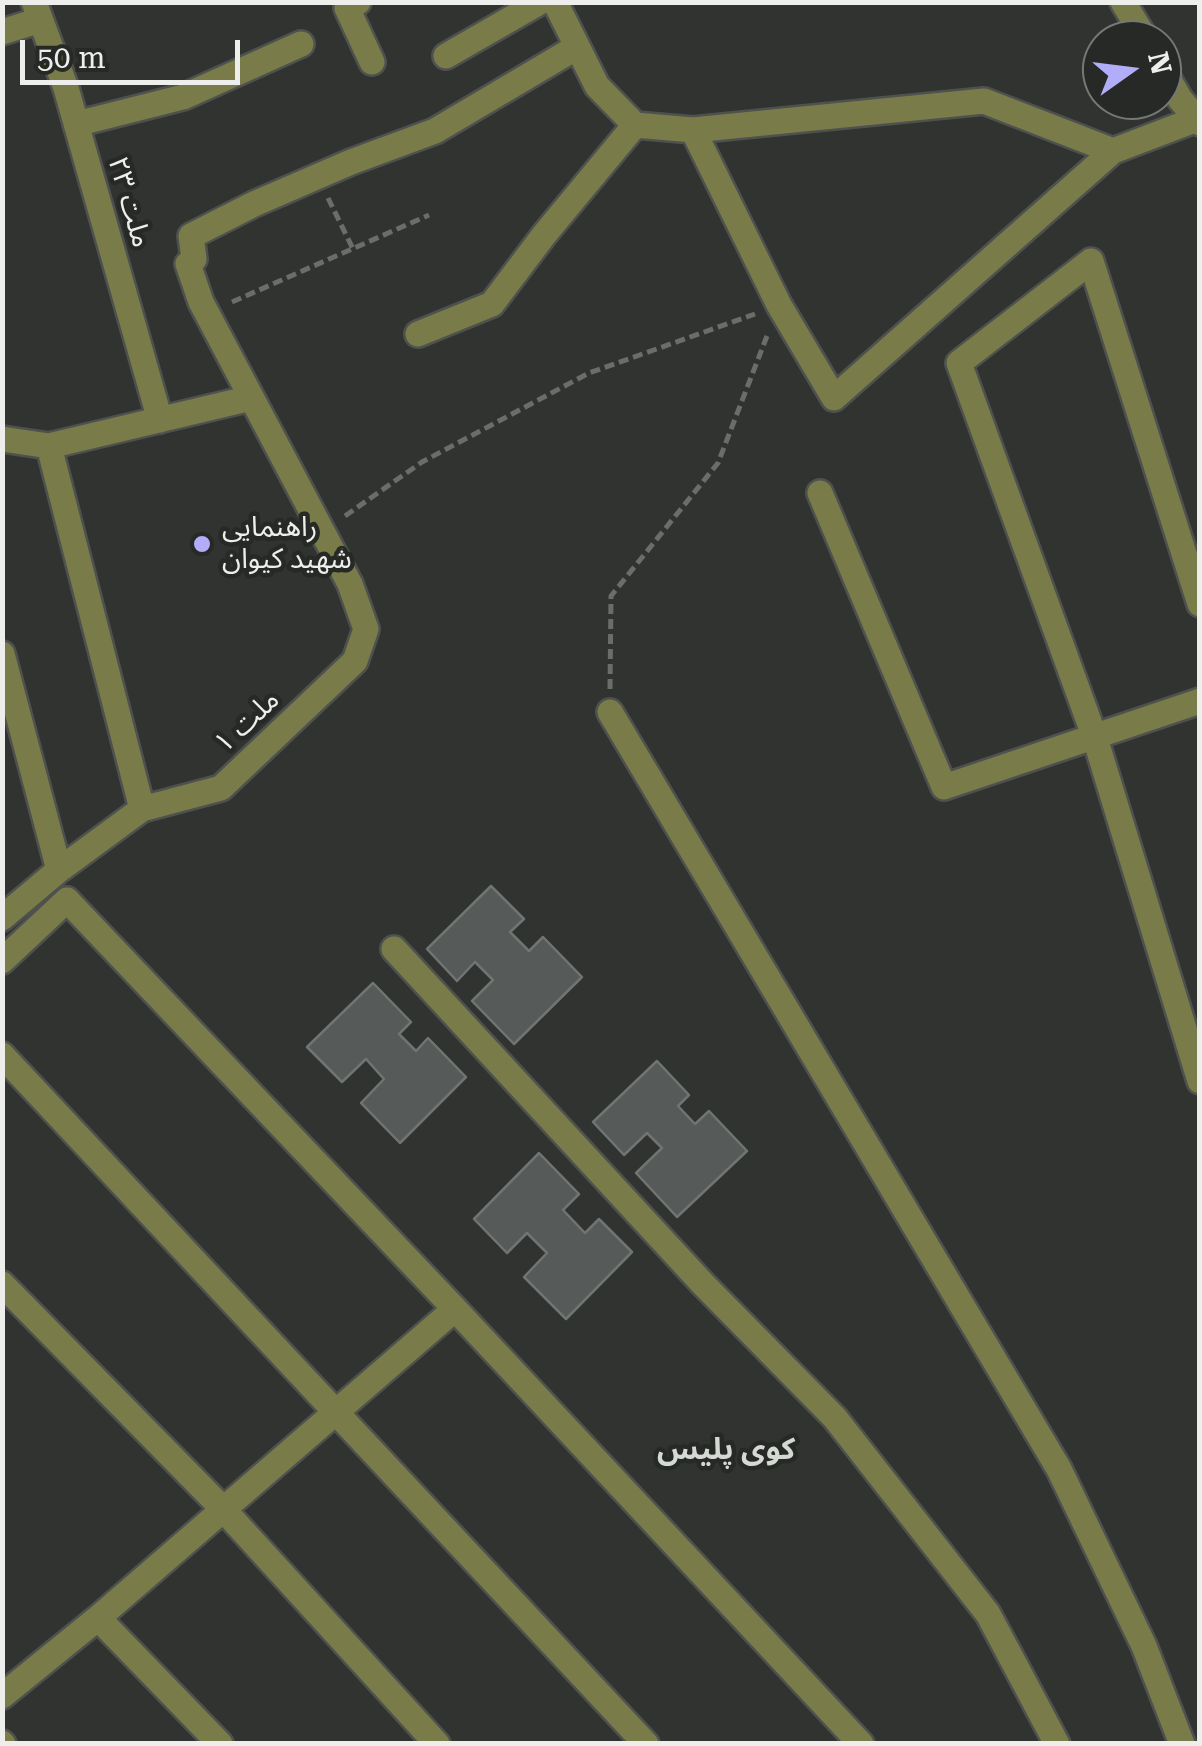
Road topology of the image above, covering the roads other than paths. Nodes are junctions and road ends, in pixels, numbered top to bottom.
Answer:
1 (358, 2) edge
2 (540, 2) edge
3 (555, 2) edge
4 (37, 11) edge
5 (2, 32) edge
6 (302, 44) dead end
7 (577, 47) junction
8 (446, 56) dead end
9 (372, 62) dead end
10 (1182, 101) edge
11 (1198, 121) edge
12 (76, 124) junction
13 (635, 125) junction
14 (693, 130) junction
15 (1113, 151) junction
16 (418, 334) dead end
17 (252, 398) junction
18 (160, 420) junction
19 (3, 436) edge
20 (49, 446) junction
21 (820, 493) dead end
22 (1200, 604) edge
23 (2, 654) edge
24 (1200, 701) edge
25 (610, 712) road end
26 (1095, 738) junction
27 (142, 810) junction
28 (60, 870) junction
29 (2, 918) edge
30 (394, 949) dead end
31 (2, 961) edge
32 (2, 1054) edge
33 (1200, 1082) edge
34 (2, 1284) edge
35 (456, 1309) junction
36 (337, 1411) junction
37 (223, 1509) junction
38 (98, 1618) junction
39 (2, 1696) edge
40 (220, 1744) edge
41 (437, 1744) edge
42 (646, 1744) edge
43 (861, 1744) edge
44 (1058, 1744) edge
45 (1182, 1744) edge

1 - 9 street
2 - 8 street
3 - 7 street
4 - 5 street
4 - 12 street, ملت ۲۳
6 - 12 street
7 - 13 street
7 - 17 street, ملت ۱
10 - 11 street
11 - 15 street
12 - 18 street, ملت ۲۳
13 - 14 street
13 - 16 street
14 - 15 street
14 - 15 street
17 - 18 street
17 - 27 street, ملت ۱
18 - 20 street
19 - 20 street
20 - 27 street
21 - 26 street
22 - 26 street
23 - 28 street
24 - 26 street
25 - 45 street
26 - 33 street
27 - 28 street, ملت ۱
28 - 29 street, ملت ۱
30 - 44 street
31 - 35 street
32 - 36 street
34 - 37 street
35 - 36 street
35 - 43 street
36 - 37 street
36 - 42 street
37 - 38 street
37 - 41 street
38 - 39 street
38 - 40 street

